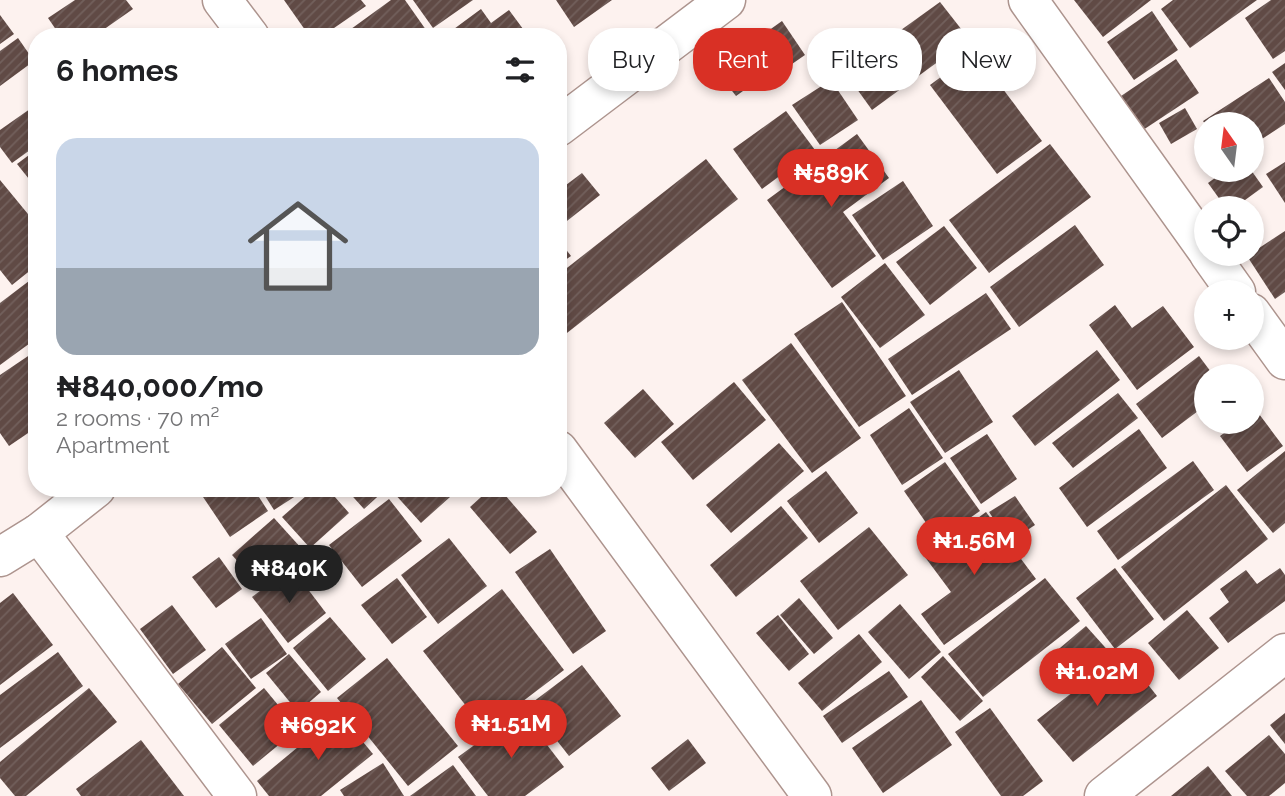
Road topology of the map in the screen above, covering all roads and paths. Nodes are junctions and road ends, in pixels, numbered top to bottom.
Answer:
1 (222, 0) edge
2 (726, 0) edge
3 (1028, 0) edge
4 (243, 28) edge
5 (567, 120) edge
6 (1194, 232) edge
7 (1264, 331) edge
8 (1285, 360) edge
9 (567, 462) edge
10 (85, 497) edge
11 (40, 533) junction
12 (0, 557) edge
13 (1285, 653) edge
14 (237, 796) edge
15 (812, 796) edge
16 (1104, 796) edge

1 - 4 street
2 - 5 street
3 - 6 street
7 - 8 street
9 - 15 street
10 - 11 street
11 - 12 street
11 - 14 street
13 - 16 street

